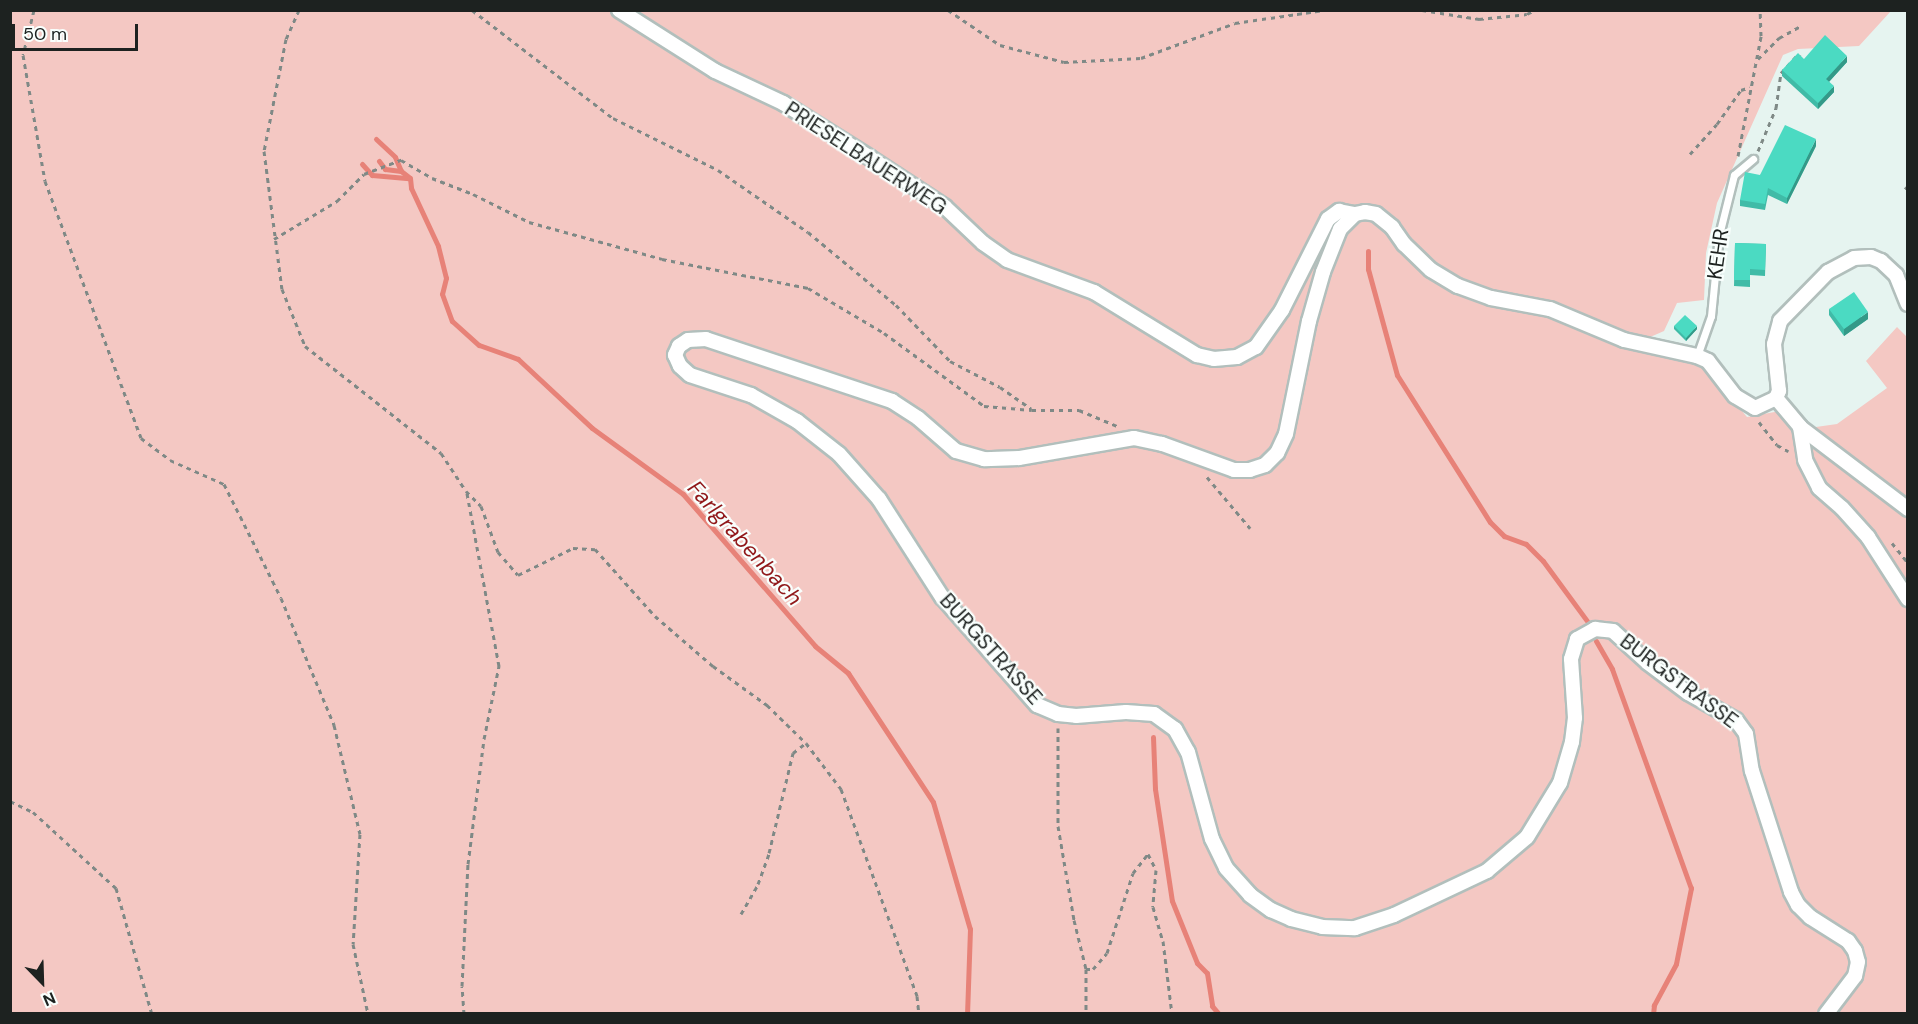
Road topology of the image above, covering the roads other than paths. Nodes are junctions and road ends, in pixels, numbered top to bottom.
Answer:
1 (618, 10) edge
2 (1753, 159) road end
3 (1355, 214) junction
4 (1908, 304) edge
5 (1697, 356) junction
6 (1776, 398) junction
7 (1800, 427) junction
8 (1908, 509) edge
9 (1908, 599) edge
10 (1826, 1014) edge

1 - 3 street, PRIESELBAUERWEG
2 - 5 lane, KEHR
3 - 5 street, PRIESELBAUERWEG
3 - 10 street, BURGSTRASSE
4 - 6 street
5 - 6 street
6 - 7 street
7 - 8 street
7 - 9 street

